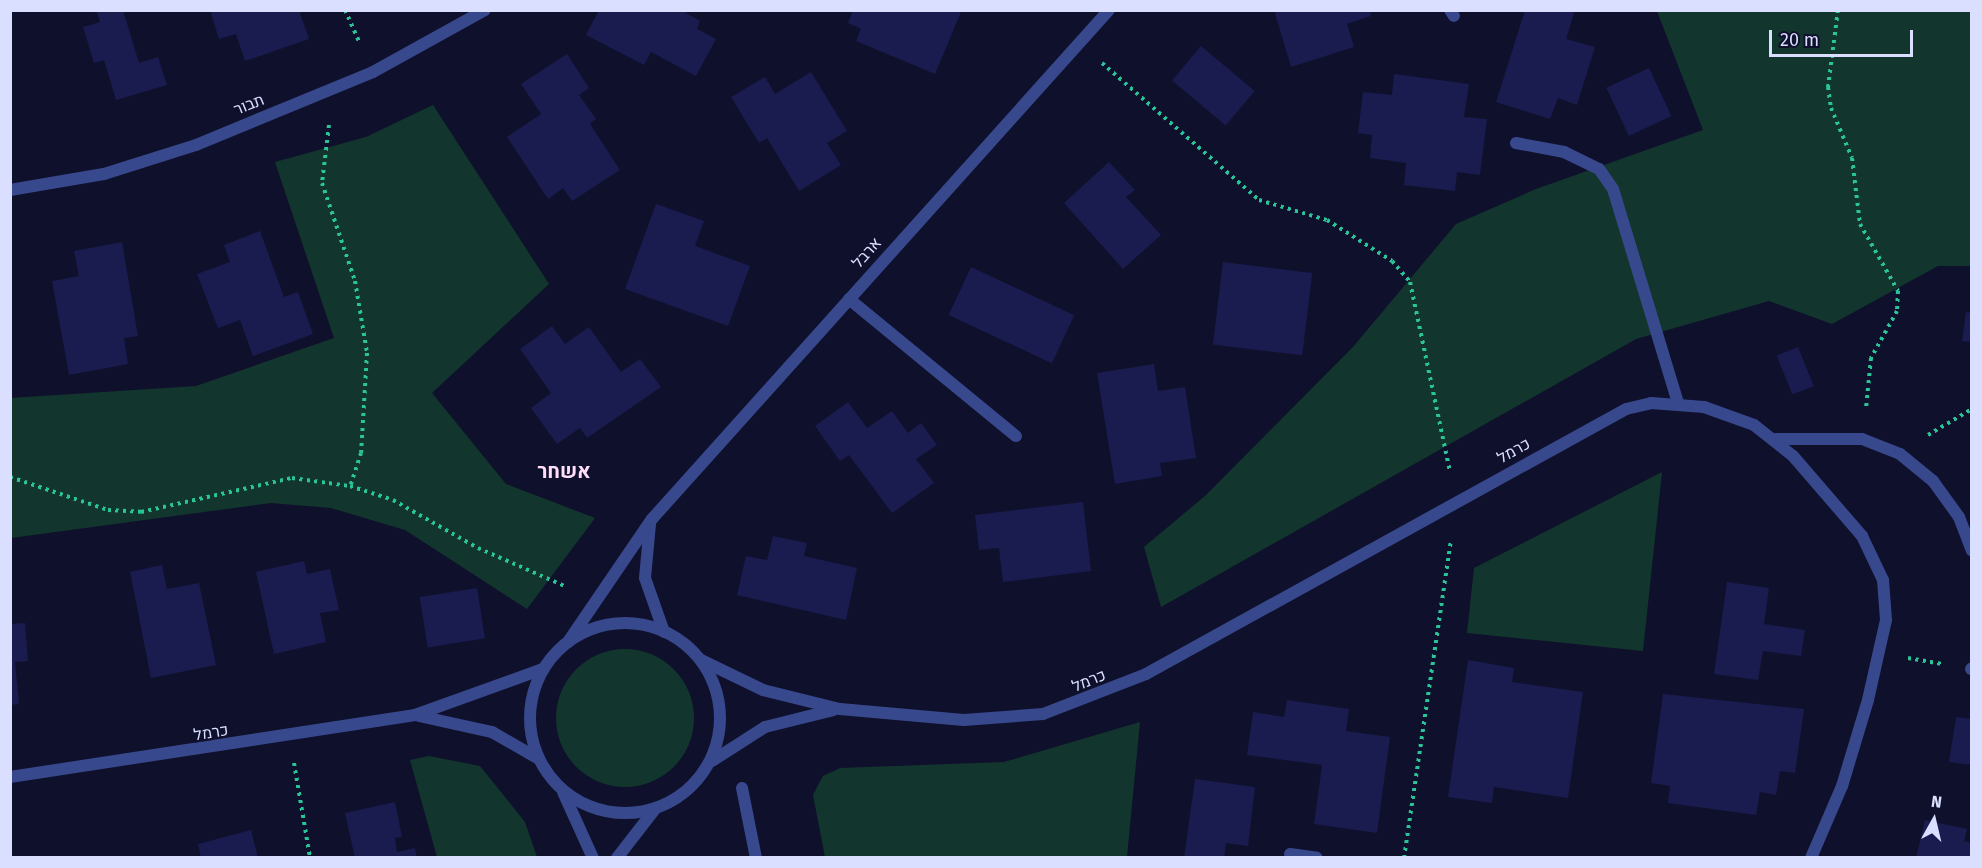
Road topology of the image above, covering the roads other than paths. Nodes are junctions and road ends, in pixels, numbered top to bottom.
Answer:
1 (484, 10) edge
2 (1108, 10) edge
3 (1516, 143) dead end
4 (10, 190) edge
5 (849, 299) junction
6 (1678, 403) junction
7 (1016, 436) dead end
8 (1775, 439) junction
9 (652, 519) junction
10 (1971, 551) edge
11 (664, 632) junction
12 (568, 642) junction
13 (701, 660) junction
14 (543, 669) junction
15 (840, 709) junction
16 (415, 715) junction
17 (539, 759) junction
18 (706, 767) junction
19 (10, 777) edge
20 (561, 788) junction
21 (742, 788) dead end
22 (657, 807) junction
23 (1290, 854) dead end
24 (593, 858) edge
25 (617, 858) edge
26 (756, 858) edge
27 (1317, 858) edge
28 (1811, 858) edge

1 - 4 street, תבור
2 - 5 street, ארבל
3 - 6 street
5 - 7 street
5 - 9 street, ארבל
6 - 8 street, כרמל
6 - 15 street, כרמל
8 - 10 street
8 - 28 street, כרמל
9 - 11 street
9 - 12 street, ארבל
11 - 12 street
11 - 13 street
12 - 14 street
13 - 15 street
13 - 18 street
14 - 16 street
14 - 17 street
15 - 18 street
16 - 17 street
16 - 19 street, כרמל
17 - 20 street
18 - 22 street
20 - 22 street
20 - 24 street
21 - 26 street
22 - 25 street
23 - 27 street

